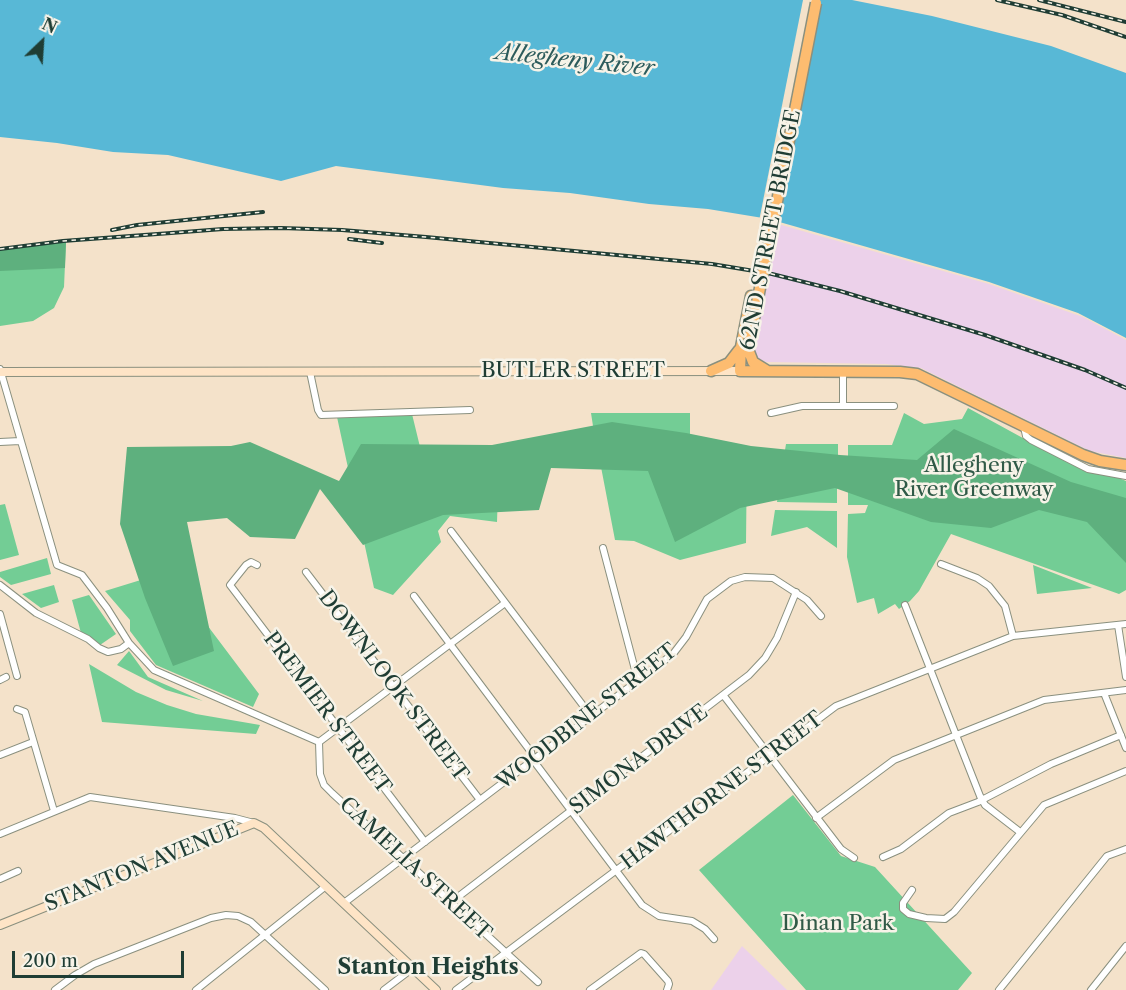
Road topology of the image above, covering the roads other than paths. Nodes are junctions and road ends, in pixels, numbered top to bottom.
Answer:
1 (814, 1) edge
2 (743, 355) junction
3 (0, 371) edge
4 (711, 371) junction
5 (740, 371) junction
6 (769, 371) junction
7 (843, 371) junction
8 (310, 372) junction
9 (843, 406) junction
10 (894, 406) dead end
11 (470, 410) dead end
12 (771, 413) dead end
13 (1023, 426) junction
14 (20, 441) junction
15 (0, 442) edge
16 (1126, 465) edge
17 (1126, 476) edge
18 (451, 531) dead end
19 (603, 548) dead end
20 (941, 564) dead end
21 (257, 565) dead end
22 (306, 572) dead end
23 (0, 585) edge
24 (796, 592) junction
25 (414, 596) dead end
26 (506, 603) junction
27 (905, 606) dead end
28 (0, 614) edge
29 (821, 616) dead end
30 (1126, 624) edge
31 (1118, 625) junction
32 (1013, 636) junction
33 (129, 643) junction
34 (450, 644) junction
35 (931, 669) junction
36 (17, 676) dead end
37 (1126, 676) edge
38 (638, 681) junction
39 (394, 686) junction
40 (1126, 690) edge
41 (1104, 693) junction
42 (724, 696) junction
43 (17, 709) dead end
44 (591, 716) junction
45 (338, 728) junction
46 (956, 735) junction
47 (1121, 735) junction
48 (33, 742) junction
49 (319, 742) junction
50 (1126, 748) edge
51 (0, 755) edge
52 (770, 756) junction
53 (533, 760) junction
54 (1126, 771) edge
55 (982, 799) junction
56 (480, 800) junction
57 (54, 811) junction
58 (572, 812) junction
59 (816, 818) junction
60 (254, 823) junction
61 (1020, 832) junction
62 (0, 834) edge
63 (424, 842) junction
64 (1126, 849) edge
65 (883, 857) dead end
66 (403, 858) junction
67 (854, 858) dead end
68 (616, 870) junction
69 (18, 871) dead end
70 (0, 879) edge
71 (326, 886) junction
72 (912, 890) dead end
73 (344, 903) junction
74 (450, 903) junction
75 (0, 925) edge
76 (265, 935) junction
77 (714, 939) dead end
78 (1126, 946) edge
79 (506, 953) junction
80 (413, 968) junction
81 (538, 982) dead end
82 (668, 987) edge
83 (55, 990) edge
84 (196, 990) edge
85 (325, 990) edge
86 (384, 990) edge
87 (436, 990) edge
88 (456, 990) edge
89 (590, 990) edge
90 (999, 990) edge
91 (1091, 990) edge

1 - 2 highway, 62ND STREET BRIDGE, bridge
2 - 4 highway
2 - 5 highway, 62ND STREET BRIDGE
2 - 6 highway
3 - 8 main road, BUTLER STREET
3 - 14 street
4 - 5 main road, BUTLER STREET
4 - 8 main road, BUTLER STREET
5 - 6 highway, BUTLER STREET
6 - 7 highway, BUTLER STREET
7 - 9 street
7 - 13 highway, BUTLER STREET
8 - 11 street
9 - 10 street
9 - 12 street
13 - 16 highway, BUTLER STREET
13 - 17 street
14 - 15 street
14 - 33 street
18 - 26 street
19 - 38 street
20 - 32 street
21 - 45 street, PREMIER STREET
22 - 39 street, DOWNLOOK STREET
23 - 33 street
24 - 29 street, WOODBINE STREET
24 - 38 street, WOODBINE STREET
24 - 42 street, SIMONA DRIVE
25 - 34 street
26 - 34 street
26 - 44 street
27 - 35 street
28 - 36 street
30 - 31 street, HAWTHORNE STREET
31 - 32 street, HAWTHORNE STREET
31 - 37 street
32 - 35 street, HAWTHORNE STREET
33 - 49 street
34 - 39 street
34 - 53 street
35 - 46 street
35 - 52 street, HAWTHORNE STREET
38 - 44 street, WOODBINE STREET
39 - 45 street
39 - 56 street, DOWNLOOK STREET
40 - 41 street
41 - 46 street
41 - 47 street
42 - 52 street
42 - 58 street, SIMONA DRIVE
43 - 48 street
44 - 53 street, WOODBINE STREET
45 - 49 street
45 - 63 street, PREMIER STREET
46 - 55 street
46 - 59 street
47 - 50 street
47 - 55 street
48 - 51 street
48 - 57 street
49 - 66 street, CAMELIA STREET
52 - 59 street
52 - 68 street, HAWTHORNE STREET
53 - 56 street, WOODBINE STREET
53 - 58 street
54 - 61 street
55 - 61 street
55 - 65 street
56 - 63 street, WOODBINE STREET
57 - 60 street
57 - 62 street
58 - 68 street
58 - 74 street, SIMONA DRIVE
59 - 67 street
60 - 71 main road, STANTON AVENUE
60 - 75 main road, STANTON AVENUE
61 - 72 street
63 - 66 street, WOODBINE STREET
64 - 90 street
66 - 73 street, WOODBINE STREET
66 - 74 street, CAMELIA STREET
68 - 77 street
68 - 79 street, HAWTHORNE STREET
69 - 70 street
71 - 73 main road, STANTON AVENUE
71 - 76 street
73 - 80 main road, STANTON AVENUE
74 - 79 street, CAMELIA STREET
76 - 83 street
76 - 84 street
76 - 85 street
78 - 91 street
79 - 81 street, CAMELIA STREET
79 - 88 street, HAWTHORNE STREET
80 - 86 street
80 - 87 main road, STANTON AVENUE
82 - 89 street

